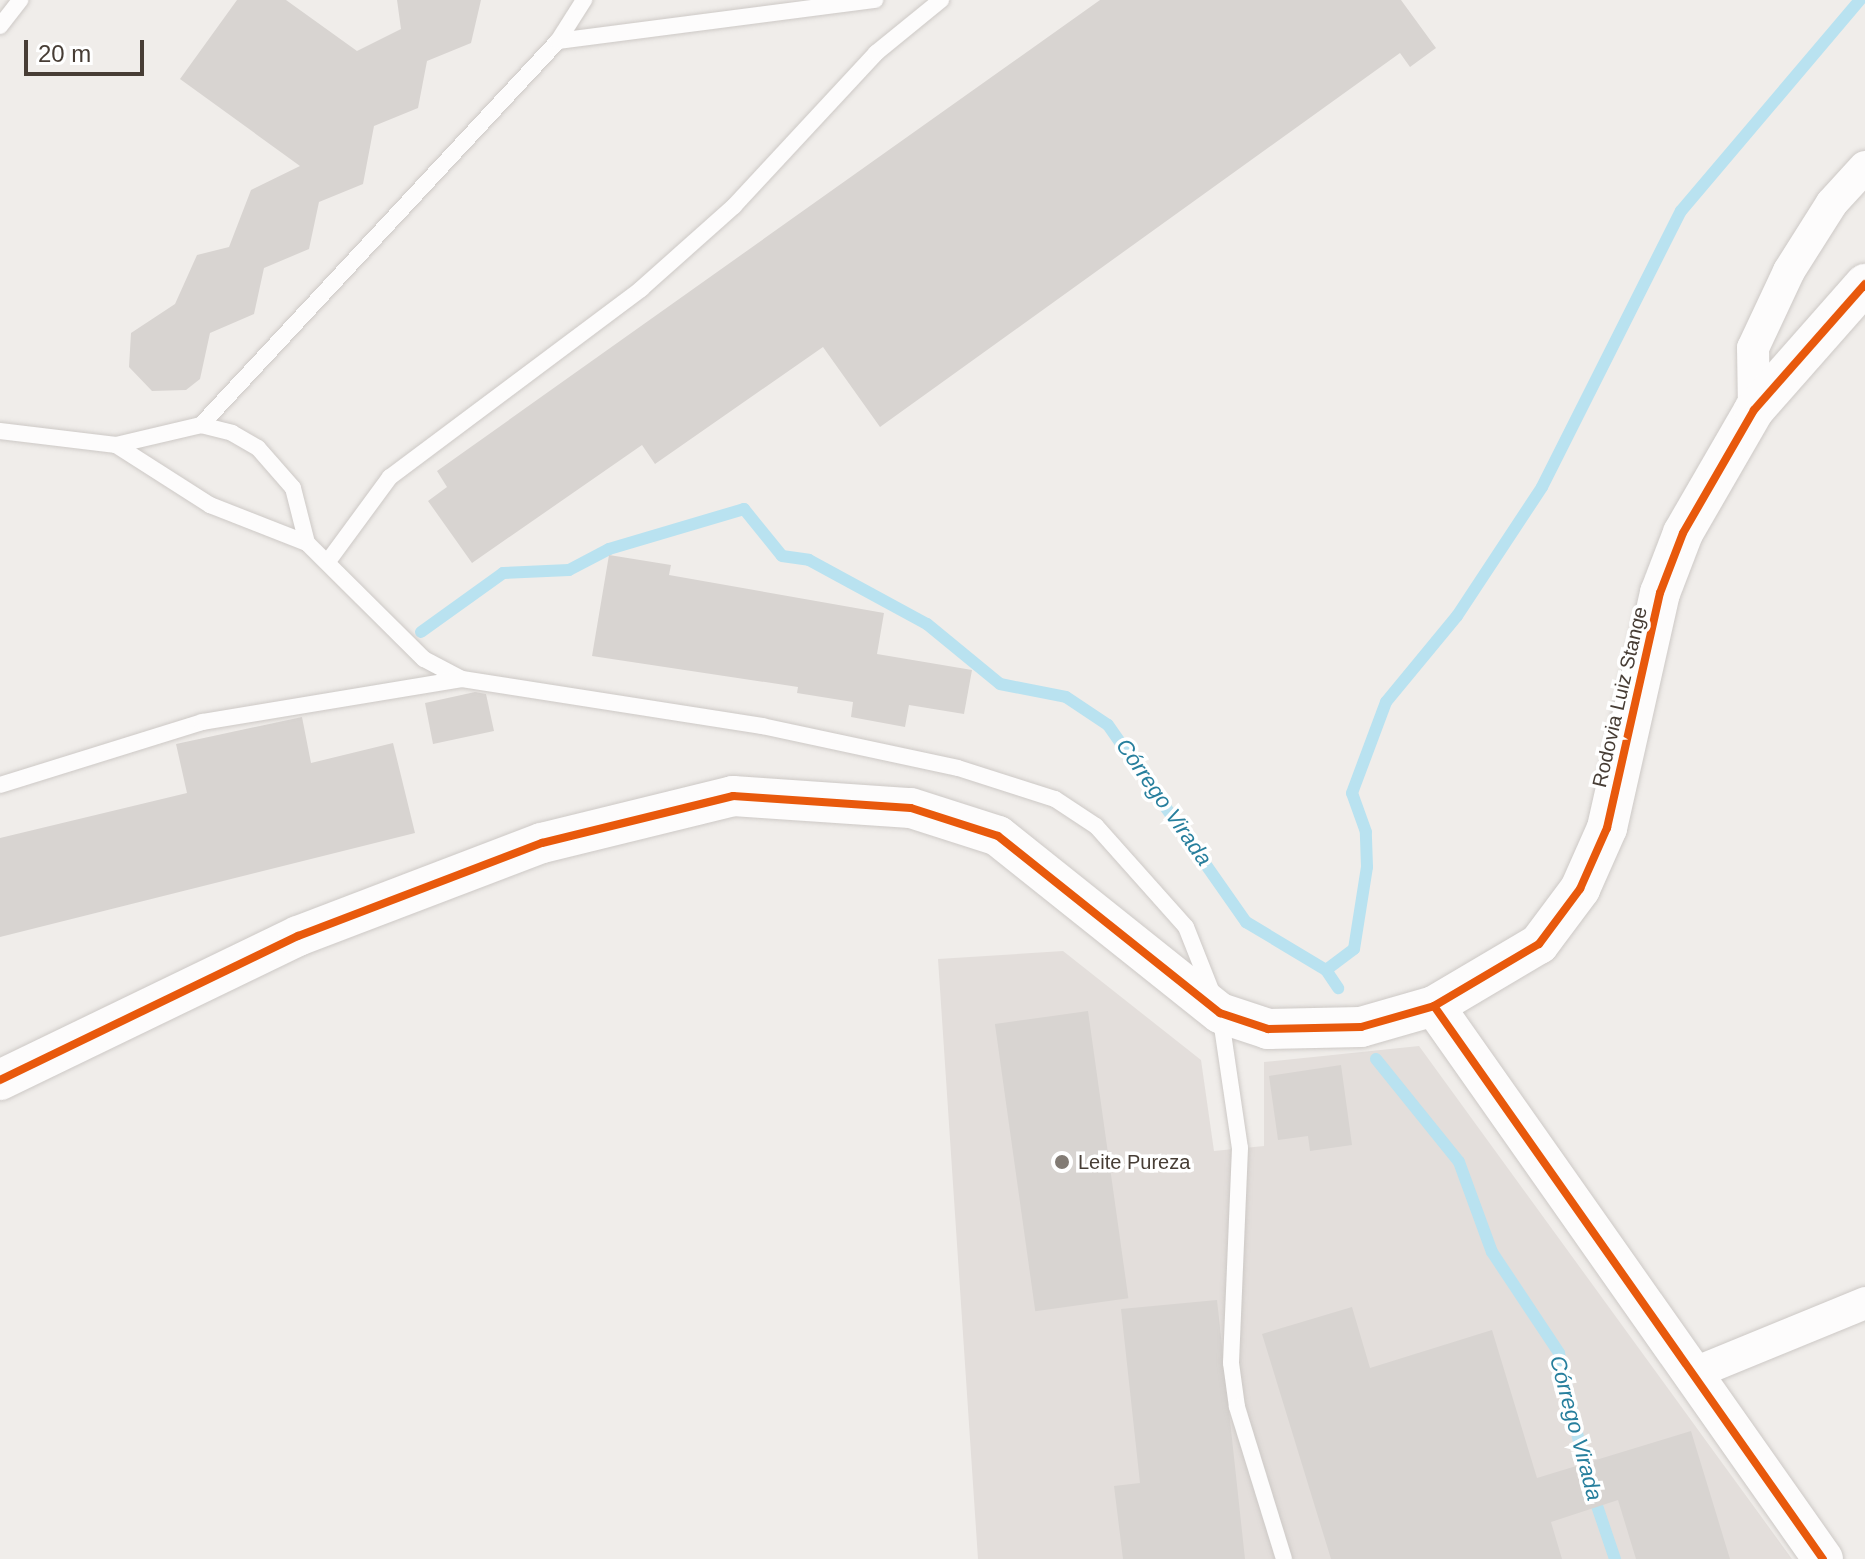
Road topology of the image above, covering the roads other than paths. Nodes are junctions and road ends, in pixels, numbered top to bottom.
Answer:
1 (20, 0) edge
2 (584, 0) edge
3 (875, 0) edge
4 (932, 1) edge
5 (0, 26) edge
6 (558, 41) junction
7 (1865, 167) edge
8 (1865, 284) edge
9 (1754, 410) junction
10 (201, 425) junction
11 (0, 431) edge
12 (116, 445) junction
13 (307, 543) junction
14 (329, 560) junction
15 (462, 679) junction
16 (0, 785) edge
17 (1434, 1006) junction
18 (1220, 1013) junction
19 (54, 1051) junction
20 (0, 1067) edge
21 (0, 1080) edge
22 (1865, 1303) edge
23 (1697, 1372) junction
24 (1284, 1559) edge
25 (1823, 1559) edge

1 - 5 lane
2 - 6 lane
3 - 6 lane
4 - 14 lane
6 - 10 lane
7 - 9 street
8 - 9 street, Rodovia Luiz Stange
9 - 17 street, Rodovia Luiz Stange
10 - 12 lane
10 - 13 lane
11 - 12 lane
12 - 13 lane
13 - 14 lane
14 - 15 lane
15 - 16 lane
15 - 18 lane
17 - 18 street, Rodovia Luiz Stange
17 - 23 street
18 - 19 street
18 - 24 lane
19 - 20 lane
19 - 21 street
22 - 23 street
23 - 25 street

